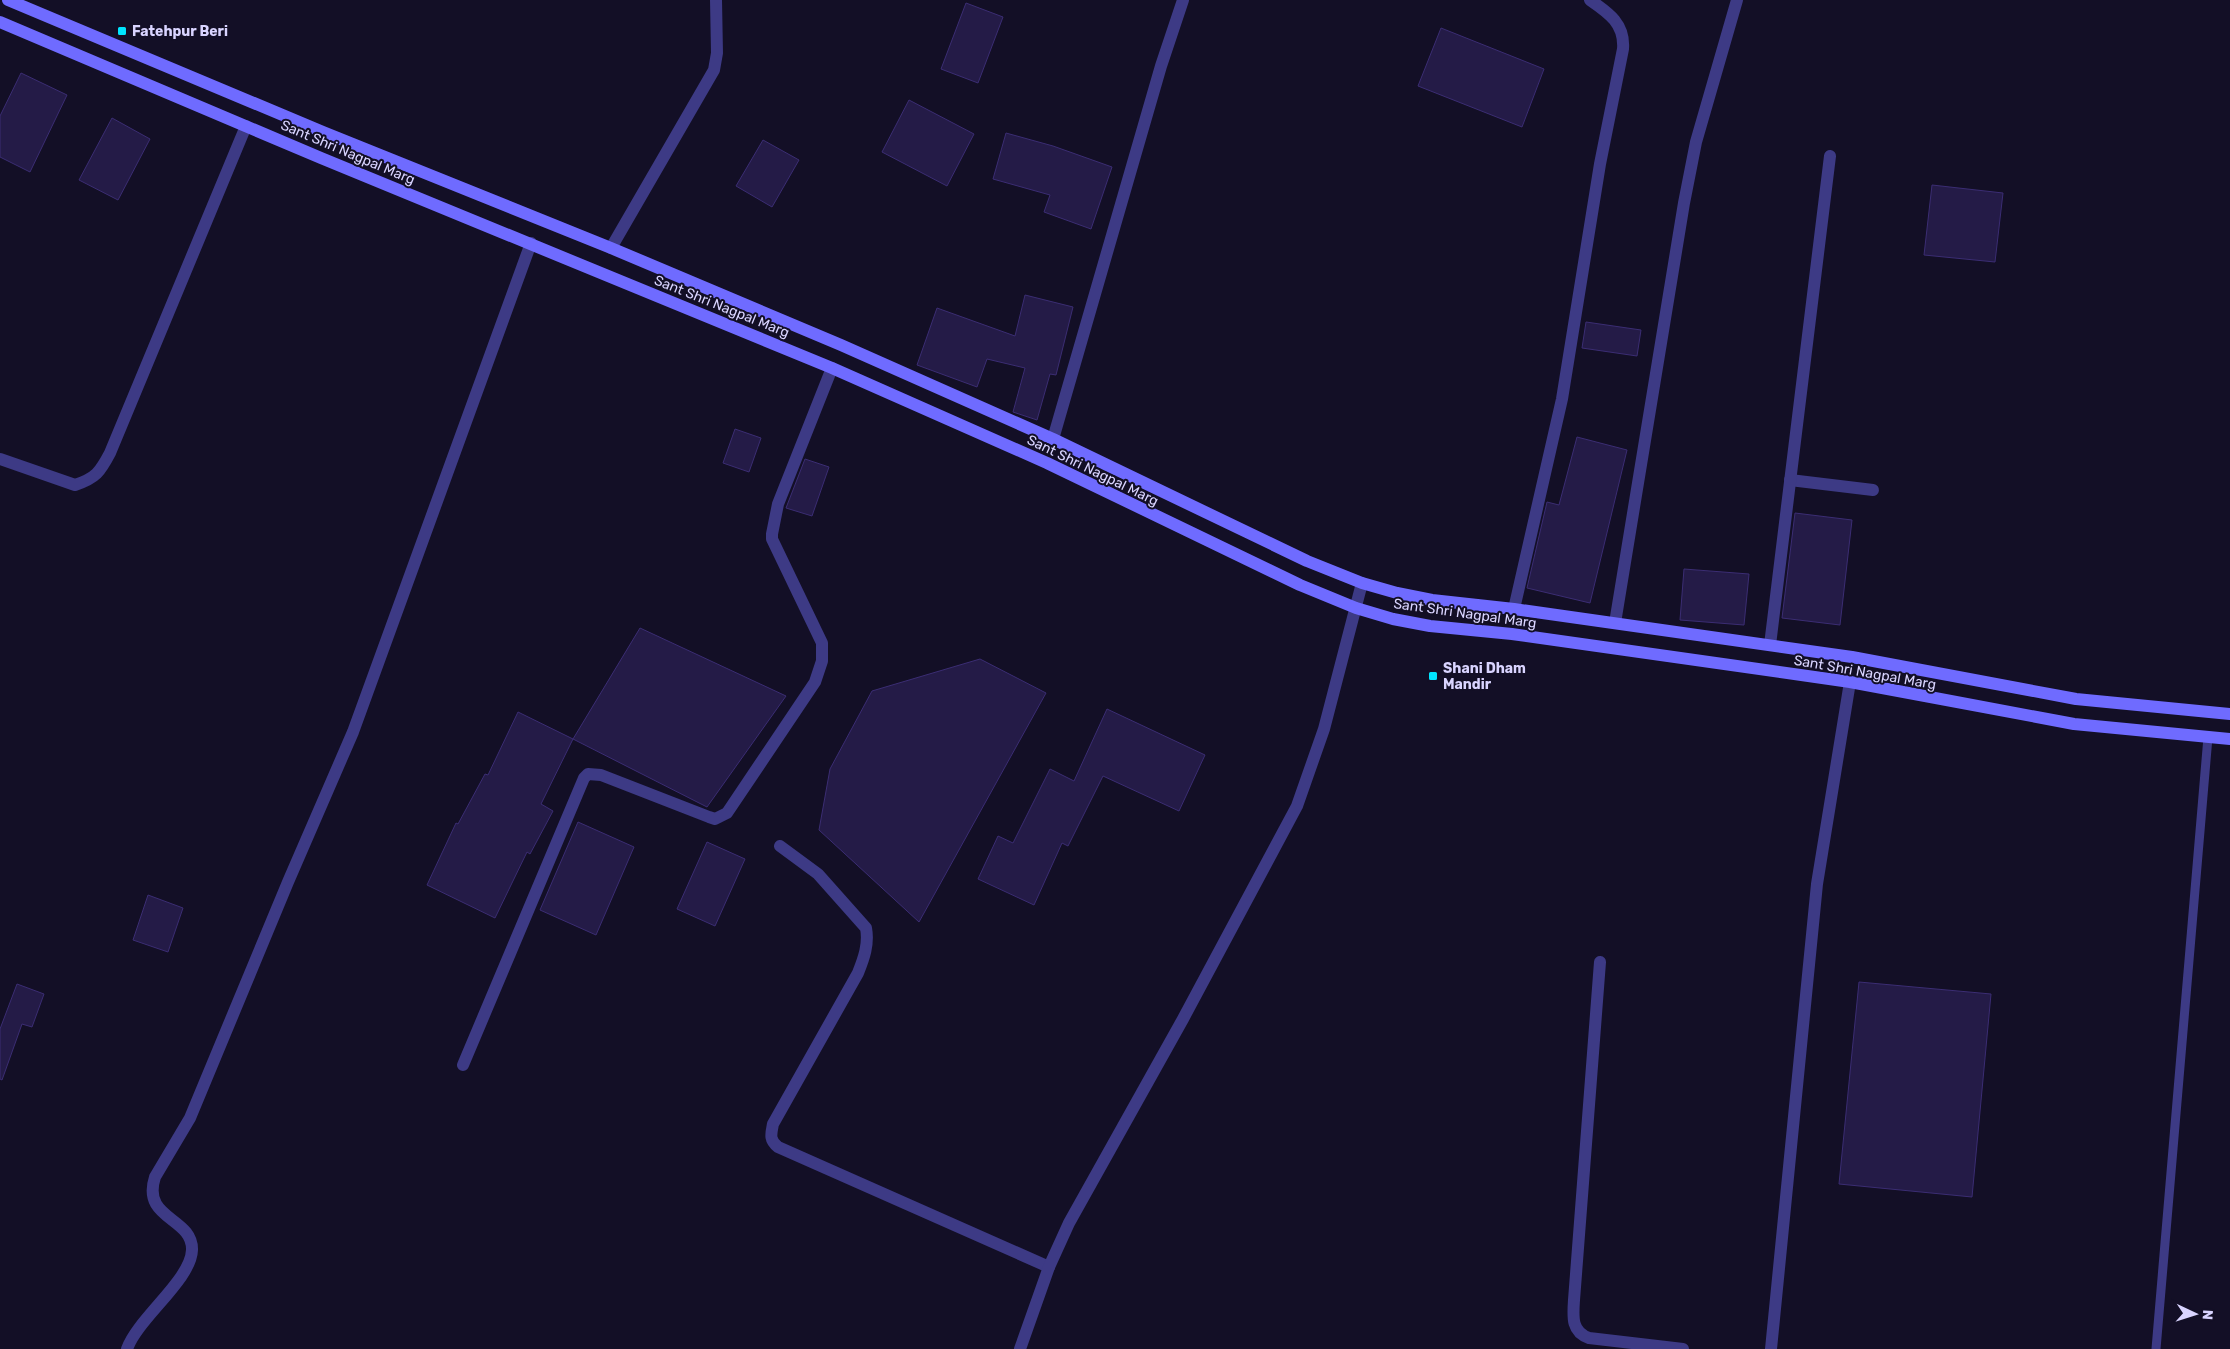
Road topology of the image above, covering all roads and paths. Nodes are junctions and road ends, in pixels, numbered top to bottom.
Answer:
1 (8, 0) edge
2 (716, 0) edge
3 (1183, 0) edge
4 (1590, 0) edge
5 (1737, 0) edge
6 (0, 22) edge
7 (246, 126) junction
8 (1830, 156) dead end
9 (531, 244) junction
10 (611, 248) junction
11 (832, 368) junction
12 (1053, 439) junction
13 (0, 460) edge
14 (1790, 480) junction
15 (1873, 490) dead end
16 (1362, 583) junction
17 (1356, 608) junction
18 (1514, 609) junction
19 (1615, 623) junction
20 (1770, 645) junction
21 (1850, 682) junction
22 (2230, 714) edge
23 (2208, 737) junction
24 (2230, 739) edge
25 (780, 846) dead end
26 (1600, 962) dead end
27 (463, 1065) dead end
28 (1049, 1267) junction
29 (127, 1349) edge
30 (1020, 1349) edge
31 (1683, 1349) edge
32 (1772, 1349) edge
33 (2156, 1349) edge

1 - 10 main road, Sant Shri Nagpal Marg
2 - 10 street
3 - 12 street
4 - 18 street
5 - 19 street
6 - 7 main road, Sant Shri Nagpal Marg
7 - 9 main road, Sant Shri Nagpal Marg
7 - 13 street
8 - 14 street
9 - 11 main road, Sant Shri Nagpal Marg
9 - 29 street
10 - 12 main road, Sant Shri Nagpal Marg
11 - 17 main road, Sant Shri Nagpal Marg
11 - 27 street
12 - 16 main road, Sant Shri Nagpal Marg
14 - 15 street
14 - 20 street
16 - 17 street
16 - 18 main road, Sant Shri Nagpal Marg
17 - 21 main road, Sant Shri Nagpal Marg
17 - 28 street
18 - 19 main road, Sant Shri Nagpal Marg
19 - 20 main road, Sant Shri Nagpal Marg
20 - 22 main road, Sant Shri Nagpal Marg
21 - 23 main road, Sant Shri Nagpal Marg
21 - 32 street
23 - 24 main road, Sant Shri Nagpal Marg
23 - 33 lane
25 - 28 street
26 - 31 street
28 - 30 street

